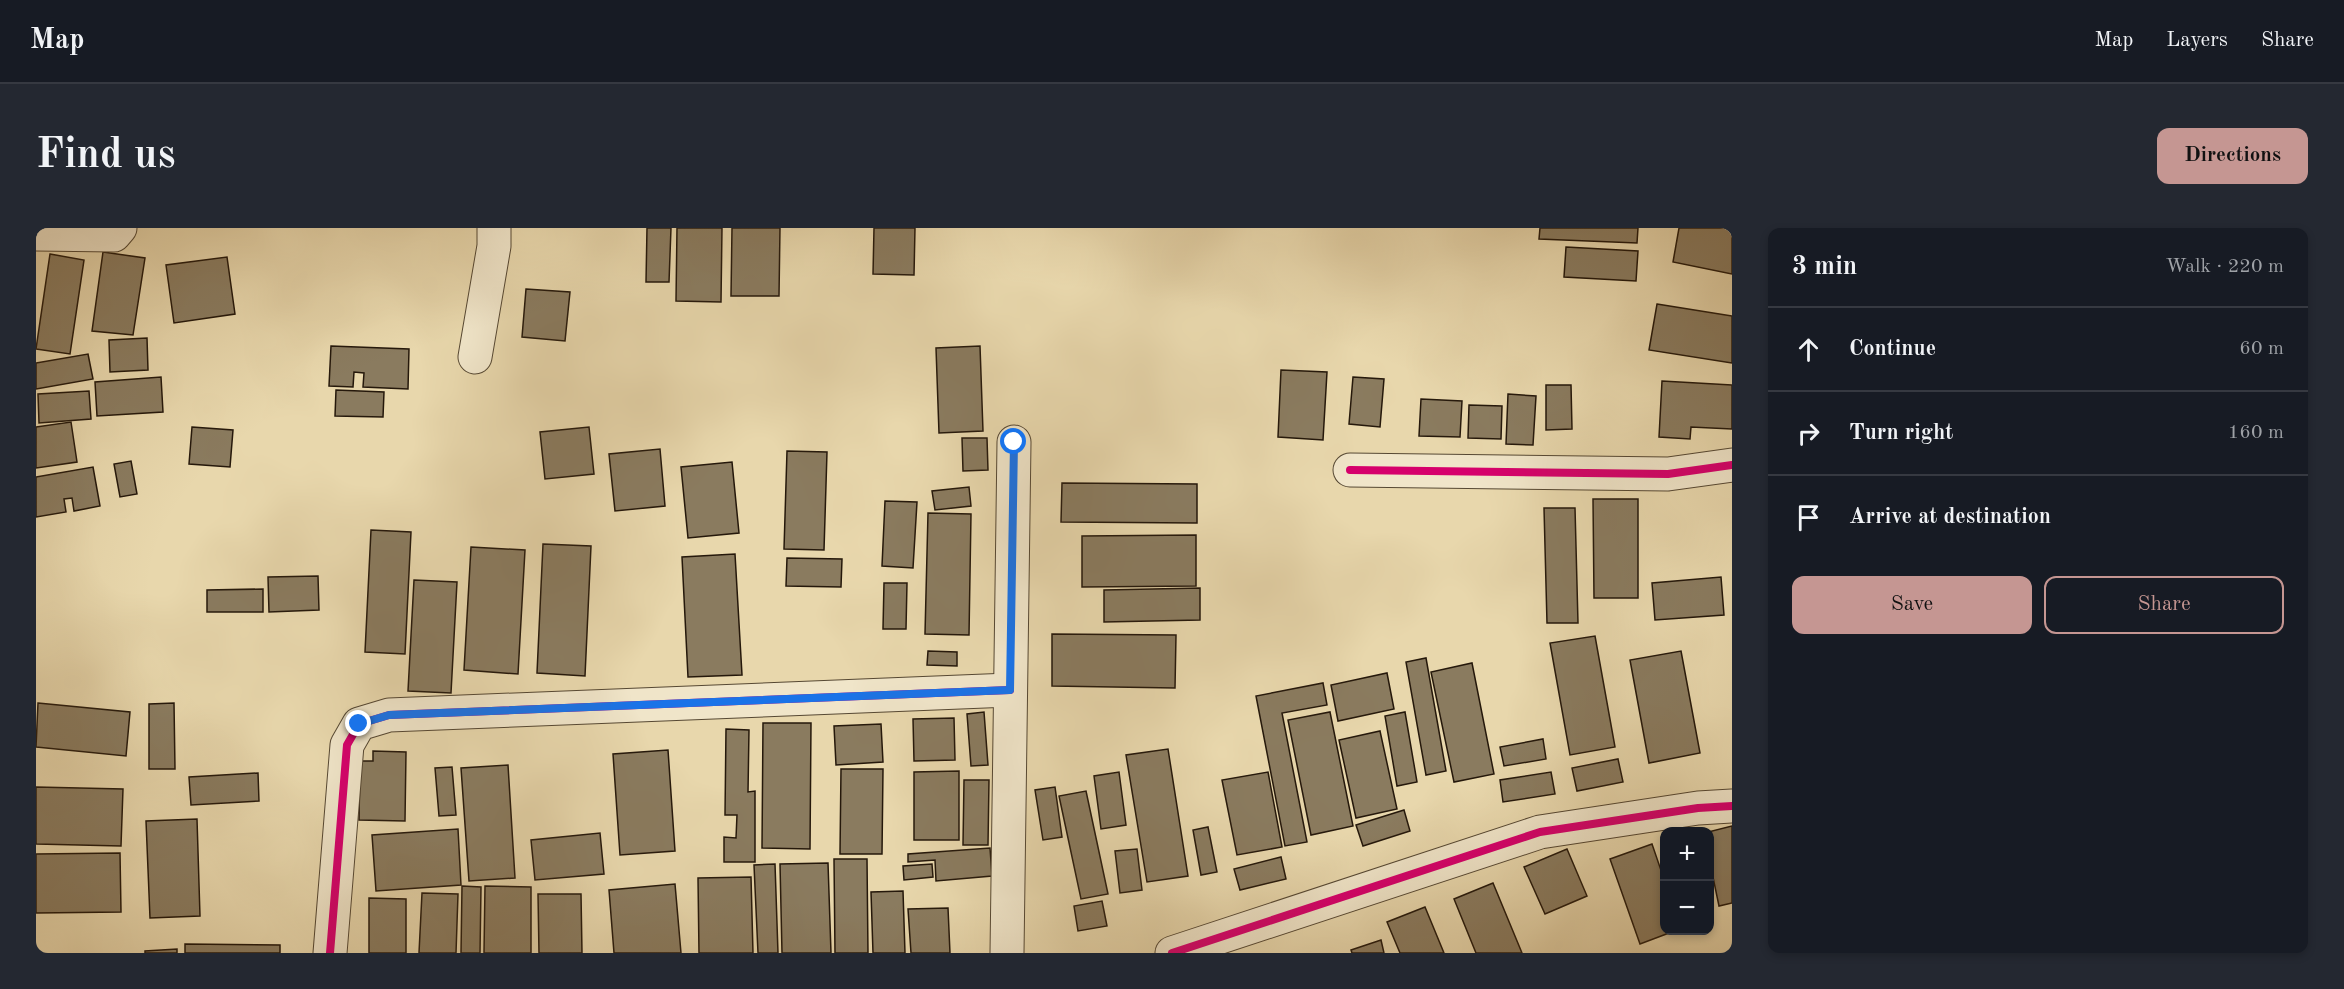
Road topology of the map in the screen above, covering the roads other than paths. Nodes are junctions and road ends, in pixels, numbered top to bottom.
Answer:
1 (120, 228) edge
2 (494, 228) edge
3 (36, 234) edge
4 (475, 357) dead end
5 (1014, 442) dead end
6 (1732, 465) edge
7 (1350, 470) dead end
8 (1010, 690) junction
9 (1732, 806) edge
10 (330, 953) edge
11 (1007, 953) edge
12 (1172, 953) edge

1 - 3 street
2 - 4 street
5 - 8 street
6 - 7 street
8 - 10 street
8 - 11 street
9 - 12 street

